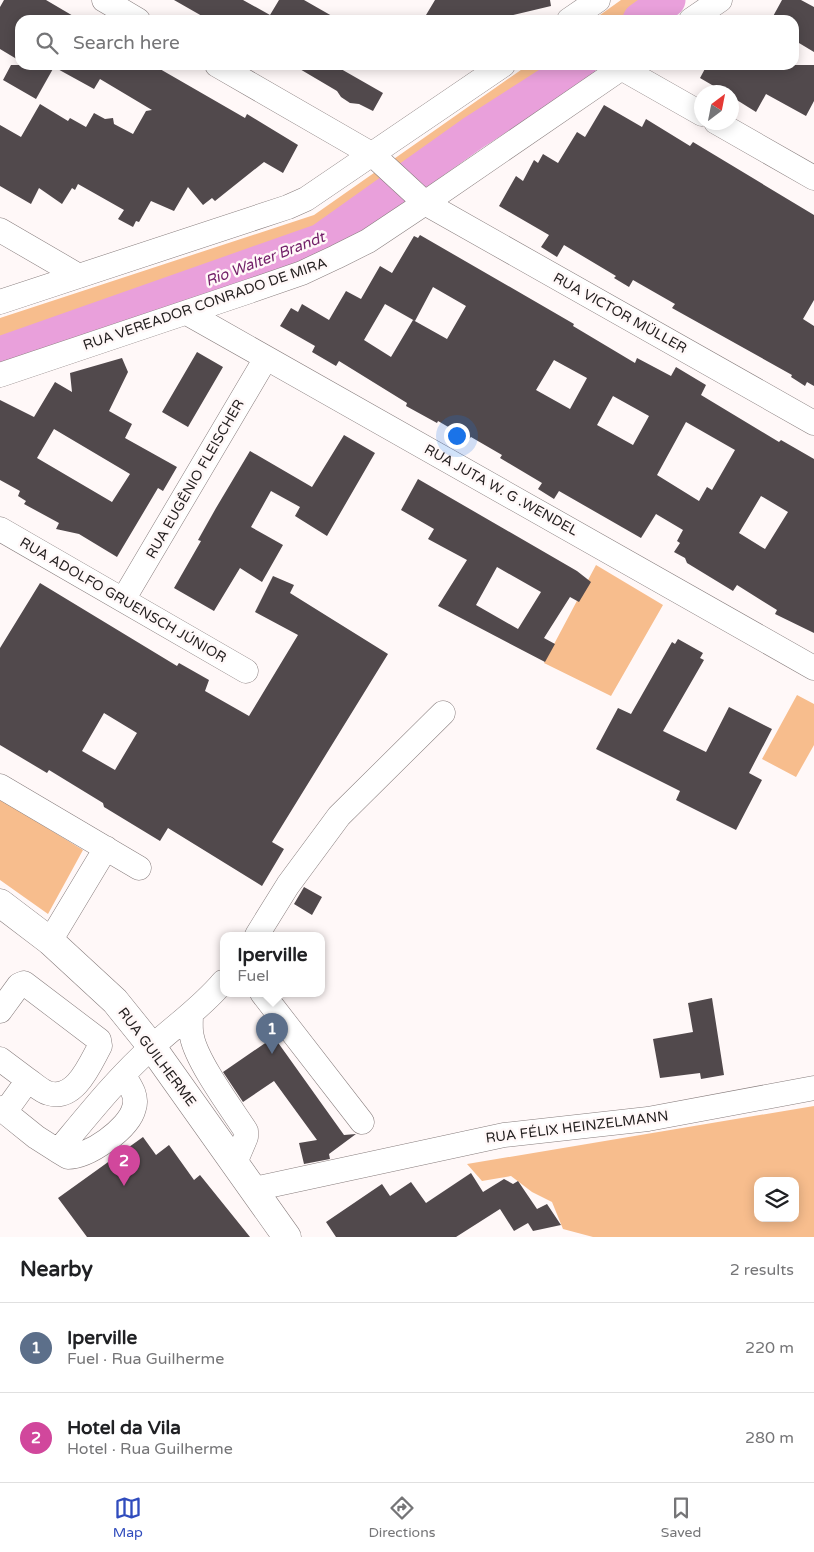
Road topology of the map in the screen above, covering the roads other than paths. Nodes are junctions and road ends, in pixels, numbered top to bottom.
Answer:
1 (104, 0) edge
2 (596, 0) edge
3 (720, 0) edge
4 (130, 15) edge
5 (576, 15) edge
6 (698, 15) edge
7 (226, 70) edge
8 (496, 70) edge
9 (619, 70) edge
10 (628, 70) edge
11 (694, 109) edge
12 (730, 130) edge
13 (373, 155) junction
14 (814, 178) edge
15 (425, 204) junction
16 (0, 230) edge
17 (79, 276) junction
18 (0, 302) edge
19 (187, 313) junction
20 (266, 358) junction
21 (0, 375) edge
22 (814, 423) edge
23 (0, 529) edge
24 (123, 600) junction
25 (814, 668) edge
26 (246, 671) dead end
27 (443, 713) dead end
28 (0, 786) edge
29 (106, 848) junction
30 (138, 868) dead end
31 (0, 903) edge
32 (259, 932) edge
33 (50, 941) junction
34 (220, 985) edge
35 (265, 997) edge
36 (0, 1011) edge
37 (191, 1014) junction
38 (152, 1047) junction
39 (0, 1059) edge
40 (124, 1076) junction
41 (28, 1080) junction
42 (80, 1082) junction
43 (814, 1088) edge
44 (102, 1099) junction
45 (2, 1110) edge
46 (362, 1122) dead end
47 (58, 1150) junction
48 (235, 1163) junction
49 (254, 1189) junction
50 (287, 1237) edge

1 - 4 street
2 - 5 street
3 - 6 street
7 - 13 street, RUA VICTOR MÜLLER
8 - 13 street
9 - 15 street, RUA VEREADOR CONRADO DE MIRA
10 - 11 street
12 - 14 street
13 - 15 street, RUA VICTOR MÜLLER
13 - 17 street
15 - 19 street, RUA VEREADOR CONRADO DE MIRA
15 - 22 street, RUA VICTOR MÜLLER
16 - 17 street
17 - 18 street
19 - 20 street, RUA JUTA W. G .WENDEL
19 - 21 street, RUA VEREADOR CONRADO DE MIRA
20 - 24 street, RUA EUGÊNIO FLEISCHER
20 - 25 street, RUA JUTA W. G .WENDEL
23 - 24 street, RUA ADOLFO GRUENSCH JÚNIOR
24 - 26 street, RUA ADOLFO GRUENSCH JÚNIOR
27 - 32 street
28 - 29 street
29 - 30 street
29 - 33 street
31 - 33 main road, RUA GUILHERME
33 - 38 main road, RUA GUILHERME
34 - 37 street
35 - 46 street
36 - 42 street
37 - 38 street
37 - 48 street
38 - 40 street
38 - 48 main road, RUA GUILHERME
39 - 41 street
40 - 44 street
40 - 47 street
41 - 42 street
41 - 45 street
42 - 44 street
43 - 49 street, RUA FÉLIX HEINZELMANN
44 - 47 street
45 - 47 street
48 - 49 main road, RUA GUILHERME
49 - 50 main road, RUA GUILHERME

